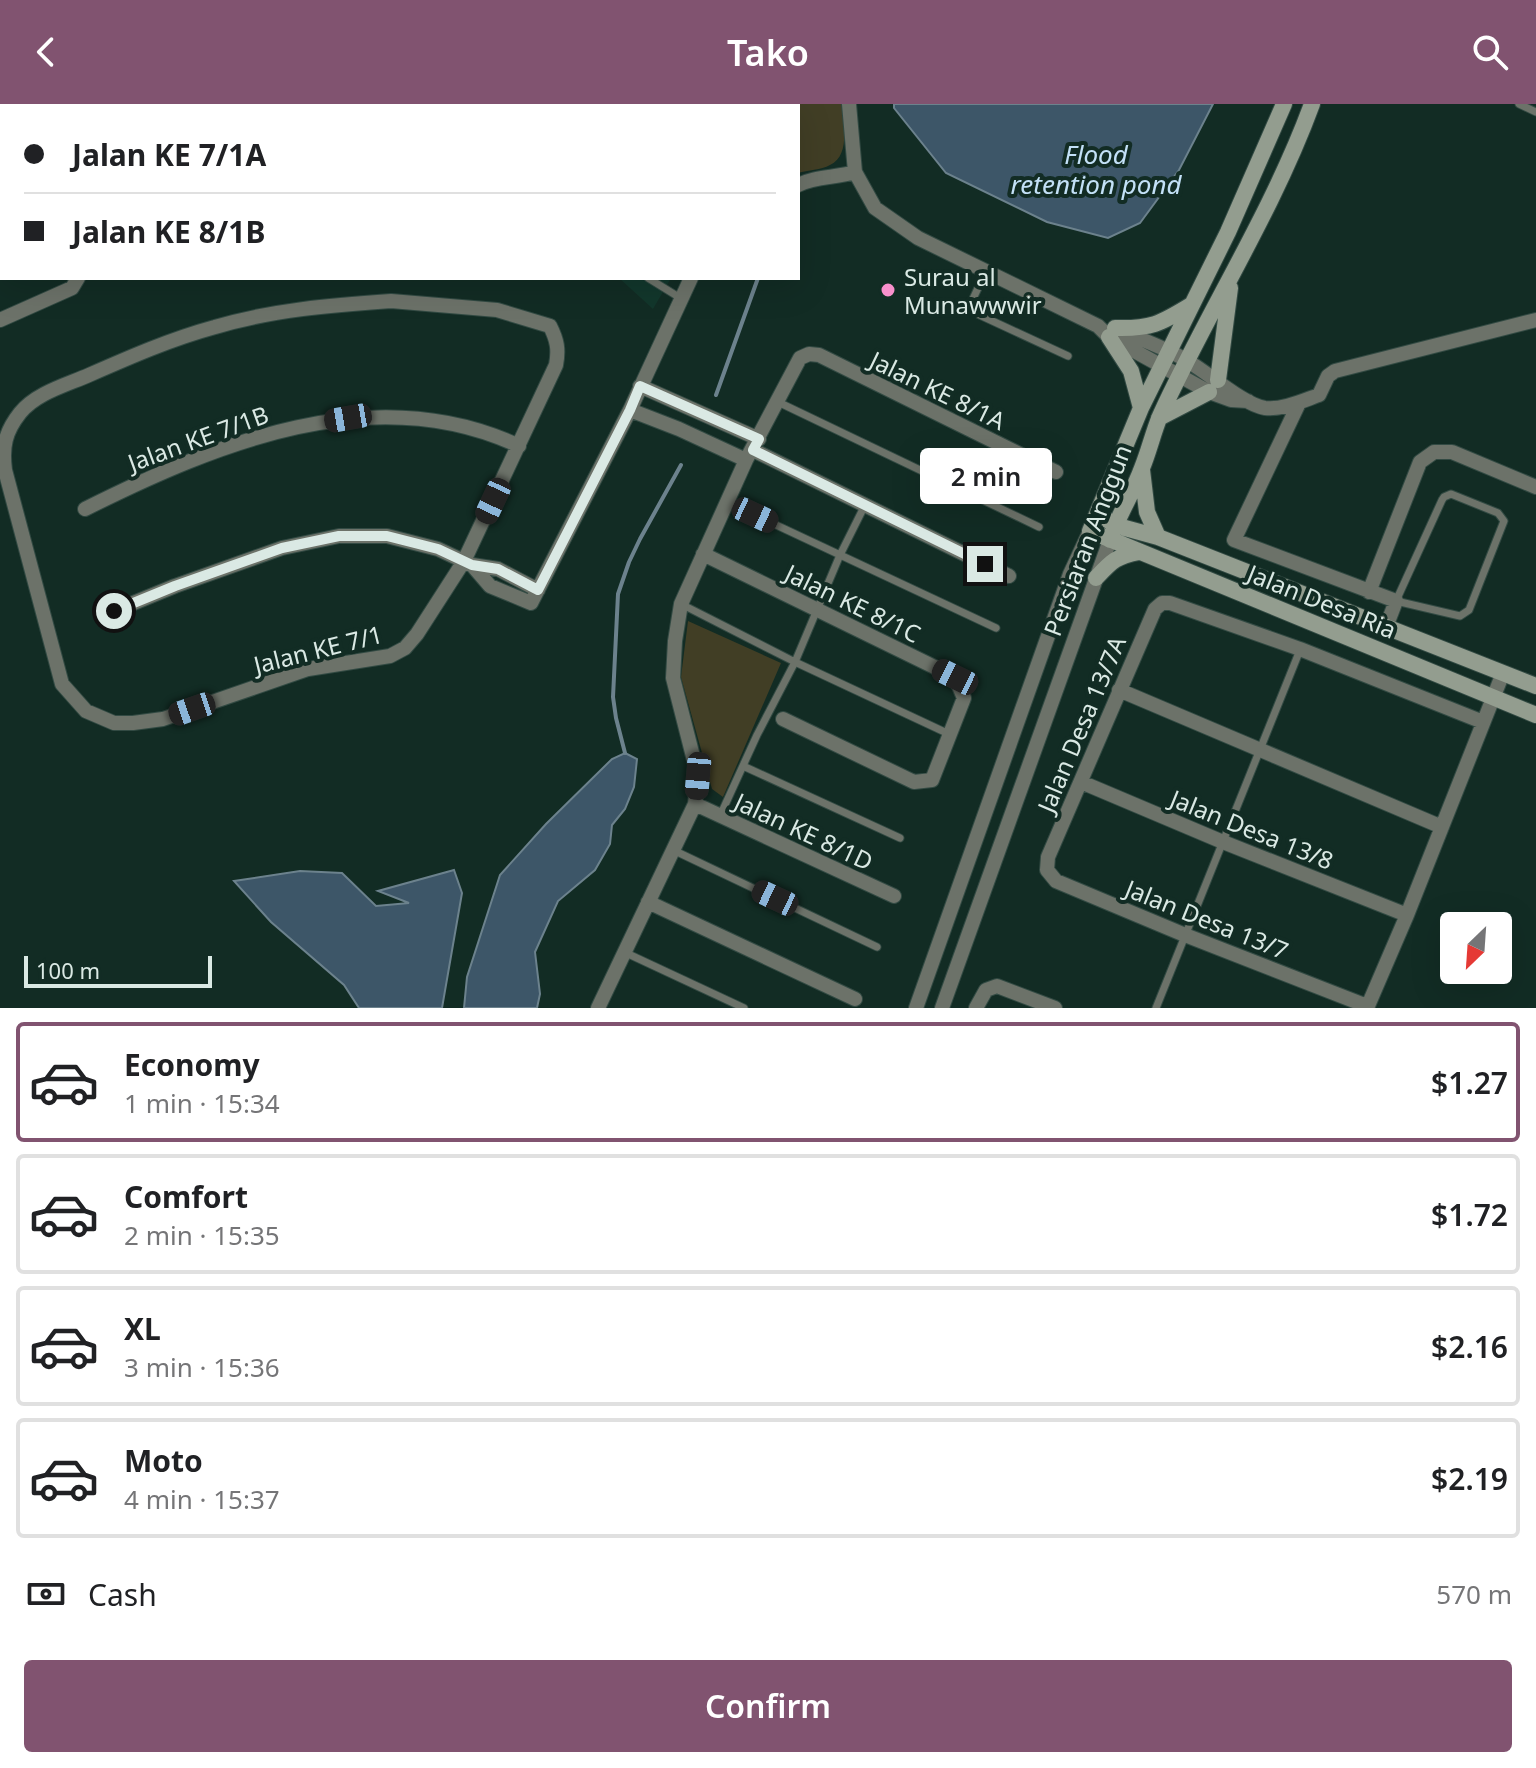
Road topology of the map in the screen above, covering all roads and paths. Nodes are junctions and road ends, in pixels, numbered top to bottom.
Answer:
1 (849, 104) edge
2 (1284, 104) edge
3 (1312, 104) edge
4 (1519, 104) edge
5 (1536, 112) edge
6 (855, 172) junction
7 (800, 184) edge
8 (986, 271) junction
9 (1231, 274) junction
10 (77, 280) edge
11 (651, 280) edge
12 (690, 280) edge
13 (682, 299) junction
14 (1193, 304) junction
15 (0, 320) edge
16 (1536, 320) edge
17 (1107, 330) junction
18 (1068, 356) dead end
19 (1167, 358) junction
20 (1184, 368) junction
21 (640, 386) junction
22 (1214, 386) junction
23 (778, 402) junction
24 (1299, 403) junction
25 (1141, 408) junction
26 (630, 410) junction
27 (1159, 418) junction
28 (519, 446) junction
29 (752, 450) junction
30 (1142, 469) junction
31 (1056, 472) dead end
32 (1536, 487) edge
33 (727, 502) junction
34 (865, 505) junction
35 (85, 509) dead end
36 (1115, 523) junction
37 (1092, 524) junction
38 (1039, 527) dead end
39 (1158, 537) junction
40 (1110, 540) junction
41 (1139, 552) junction
42 (703, 554) junction
43 (840, 555) junction
44 (468, 563) junction
45 (1009, 576) dead end
46 (1096, 578) junction
47 (1369, 592) junction
48 (1396, 601) junction
49 (681, 604) junction
50 (817, 610) junction
51 (114, 611) dead end
52 (1386, 627) junction
53 (996, 628) dead end
54 (1300, 649) junction
55 (795, 662) junction
56 (1503, 673) junction
57 (1536, 686) edge
58 (1119, 690) junction
59 (1493, 698) junction
60 (1536, 715) edge
61 (783, 719) dead end
62 (1483, 722) junction
63 (949, 734) junction
64 (1259, 750) junction
65 (743, 766) junction
66 (1081, 782) junction
67 (695, 804) junction
68 (720, 816) junction
69 (1442, 827) junction
70 (900, 838) dead end
71 (1223, 842) junction
72 (673, 850) junction
73 (1048, 857) joint
74 (894, 896) dead end
75 (648, 902) junction
76 (1407, 915) junction
77 (1185, 935) junction
78 (877, 947) dead end
79 (624, 952) junction
80 (855, 999) dead end
81 (603, 1006) edge
82 (1367, 1007) edge
83 (744, 1008) edge
84 (916, 1008) edge
85 (942, 1008) edge
86 (976, 1008) edge
87 (1055, 1008) edge
88 (1156, 1008) edge

1 - 6 street
2 - 14 main road, Persiaran Anggun
3 - 9 main road, Persiaran Anggun
4 - 5 lane
6 - 7 street
6 - 8 street
8 - 17 street
8 - 18 lane
9 - 20 main road, Persiaran Anggun
9 - 22 main road
10 - 15 street
11 - 13 lane
12 - 13 street
13 - 21 street
14 - 17 main road
14 - 19 main road, Persiaran Anggun
16 - 24 street
17 - 19 street
17 - 25 main road
19 - 20 street
19 - 25 main road, Persiaran Anggun
20 - 22 street
20 - 27 main road, Persiaran Anggun
21 - 26 street
21 - 29 street
22 - 24 street
22 - 27 main road
23 - 29 street
23 - 31 street, Jalan KE 8/1A
23 - 38 lane
24 - 47 street
25 - 37 main road, Persiaran Anggun
26 - 29 street
26 - 44 street
27 - 30 main road, Persiaran Anggun
28 - 35 street, Jalan KE 7/1B
28 - 44 street, Jalan KE 7/1
28 - 44 street, Jalan KE 7/1
29 - 33 street
29 - 34 street
30 - 36 main road, Persiaran Anggun
30 - 39 main road
32 - 47 street
33 - 42 street
33 - 43 lane
34 - 43 lane
34 - 45 street
36 - 37 main road, Jalan Desa Ria
36 - 39 main road, Jalan Desa Ria
36 - 40 main road, Persiaran Anggun
37 - 40 main road, Jalan Desa Ria
37 - 84 street, Persiaran Anggun
39 - 52 main road, Jalan Desa Ria
40 - 41 main road, Jalan Desa Ria
40 - 46 street, Persiaran Anggun
41 - 46 main road
41 - 59 main road, Jalan Desa Ria
42 - 49 street
42 - 50 street, Jalan KE 8/1C
43 - 50 lane
43 - 53 lane
44 - 51 street
46 - 85 street, Persiaran Anggun
47 - 48 street
48 - 48 lane
48 - 52 street
49 - 55 lane
49 - 67 street
50 - 55 lane
50 - 63 street, Jalan KE 8/1C
52 - 56 main road, Jalan Desa Ria
54 - 58 street, Jalan Desa 13/7A
54 - 62 street
54 - 64 lane
55 - 63 lane
55 - 65 lane
56 - 57 main road, Jalan Desa Ria
56 - 59 street
58 - 64 street
58 - 66 street, Jalan Desa 13/7A
59 - 60 main road, Jalan Desa Ria
59 - 62 street
61 - 63 street, Jalan KE 8/1C
62 - 69 street
64 - 69 street
64 - 71 lane
65 - 68 lane
65 - 70 lane
66 - 71 street, Jalan Desa 13/8
66 - 73 street, Jalan Desa 13/7A
67 - 68 street, Jalan KE 8/1D
67 - 72 street
68 - 74 street, Jalan KE 8/1D
69 - 76 street
71 - 76 street, Jalan Desa 13/8
71 - 77 lane
72 - 75 street
72 - 78 lane
73 - 77 street, Jalan Desa 13/7
75 - 79 street
75 - 80 street
76 - 82 street
77 - 82 street, Jalan Desa 13/7
77 - 88 lane
79 - 81 street
79 - 83 lane
86 - 87 street

